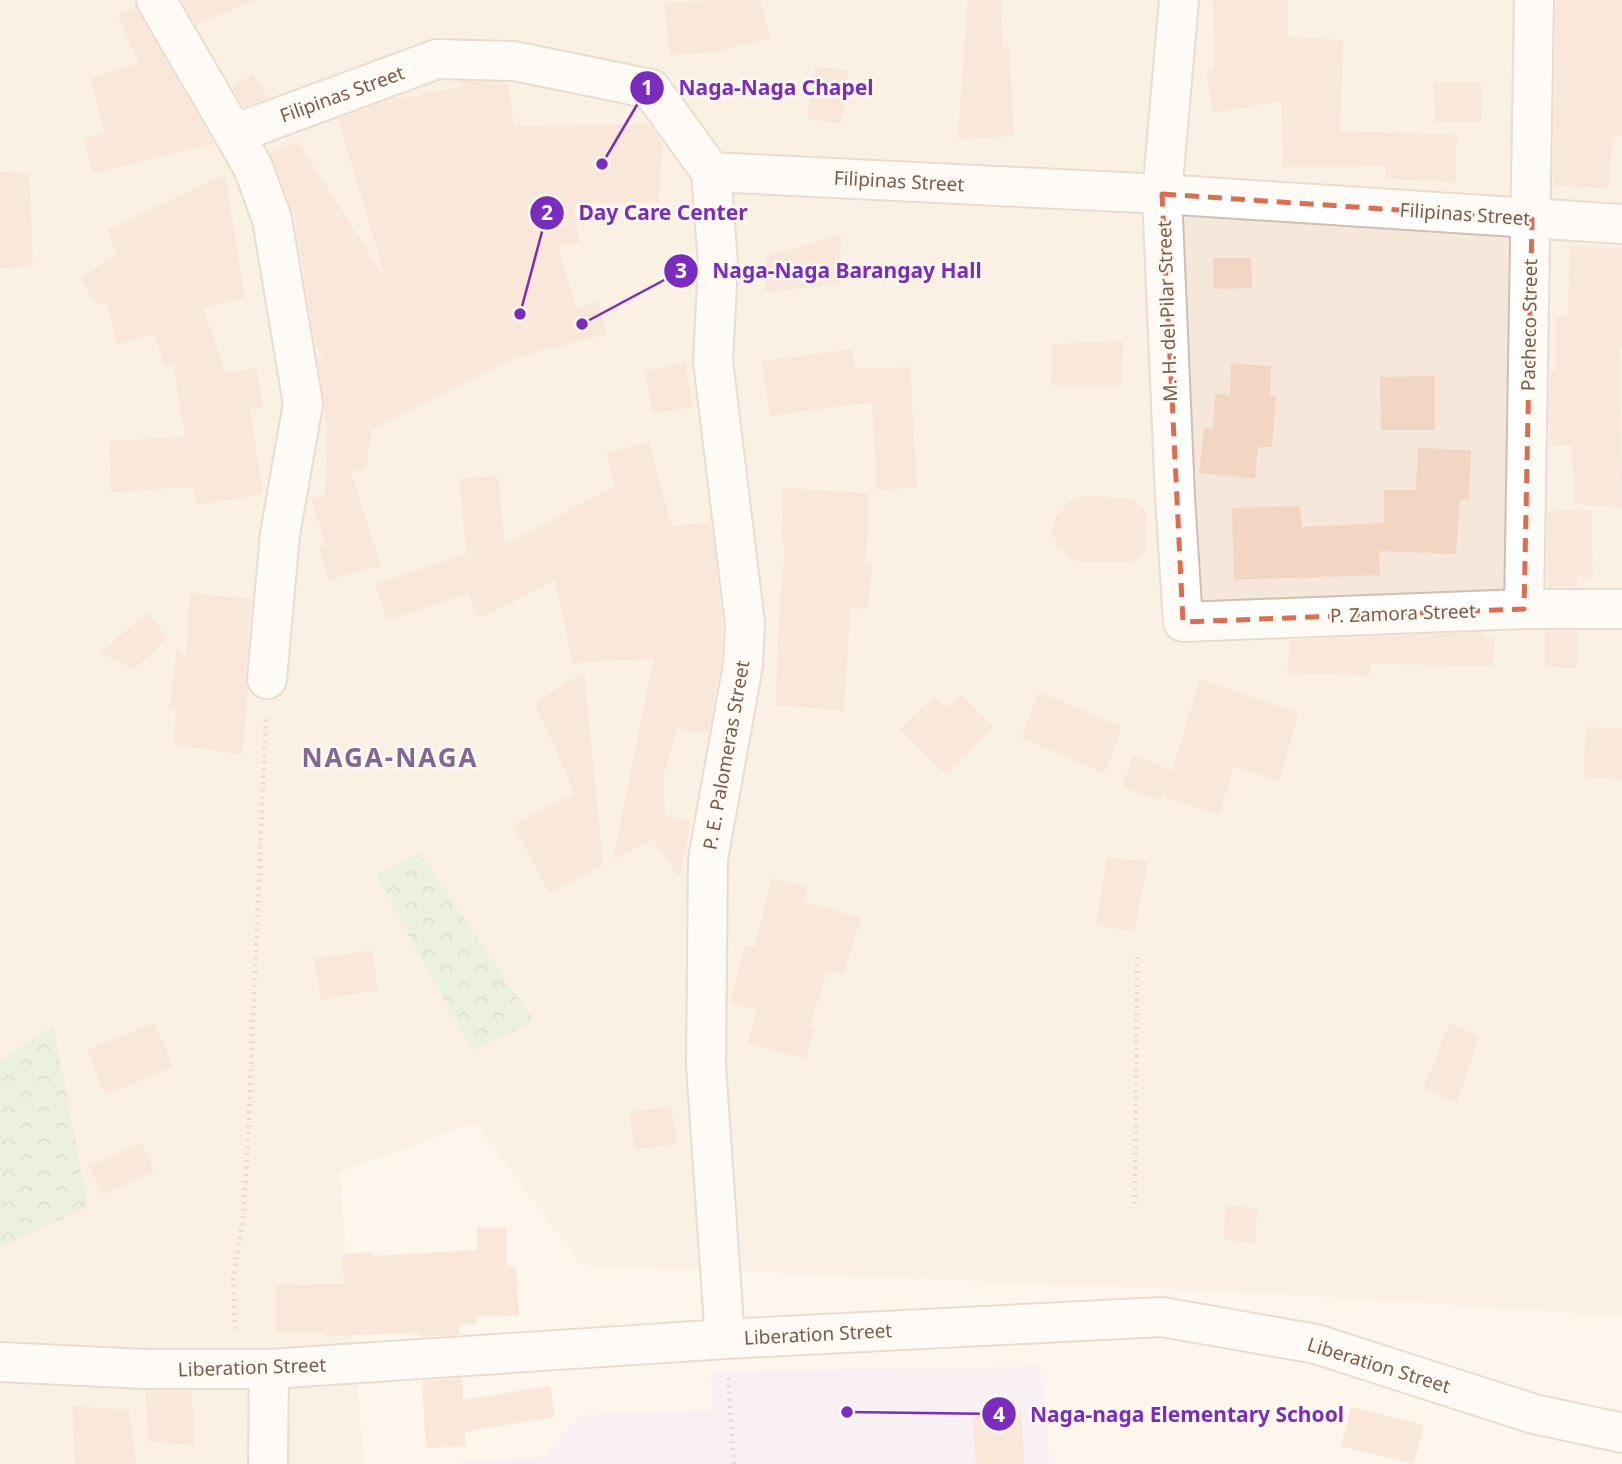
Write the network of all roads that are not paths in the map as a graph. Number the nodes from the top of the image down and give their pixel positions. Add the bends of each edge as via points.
1 (156, 0) edge
2 (1179, 0) edge
3 (1534, 0) edge
4 (234, 134) junction
5 (711, 172) junction
6 (1163, 194) junction
7 (1532, 219) junction
8 (1622, 224) edge
9 (1524, 609) junction
10 (1622, 609) edge
11 (1183, 622) joint
12 (267, 679) road end
13 (725, 1339) junction
14 (0, 1362) edge
15 (269, 1369) junction
16 (1622, 1433) edge
17 (268, 1464) edge

1 - 4 street
2 - 6 street, M. H. del Pilar Street
3 - 7 street, Pacheco Street
4 - 5 street, Filipinas Street via 437,59 514,61 650,89
4 - 12 street via 253,167 272,219 303,404 280,534
5 - 6 street, Filipinas Street
5 - 13 street, P. E. Palomeras Street via 718,264 713,360 745,624 743,665 708,859 706,1066
6 - 7 street, Filipinas Street
6 - 11 street, M. H. del Pilar Street
7 - 8 street, Filipinas Street
7 - 9 street, Pacheco Street
9 - 10 street, P. Zamora Street
9 - 11 street, P. Zamora Street
13 - 15 street, Liberation Street
13 - 16 street, Liberation Street via 1162,1317 1316,1344 1534,1414
14 - 15 street, Liberation Street
15 - 17 street

